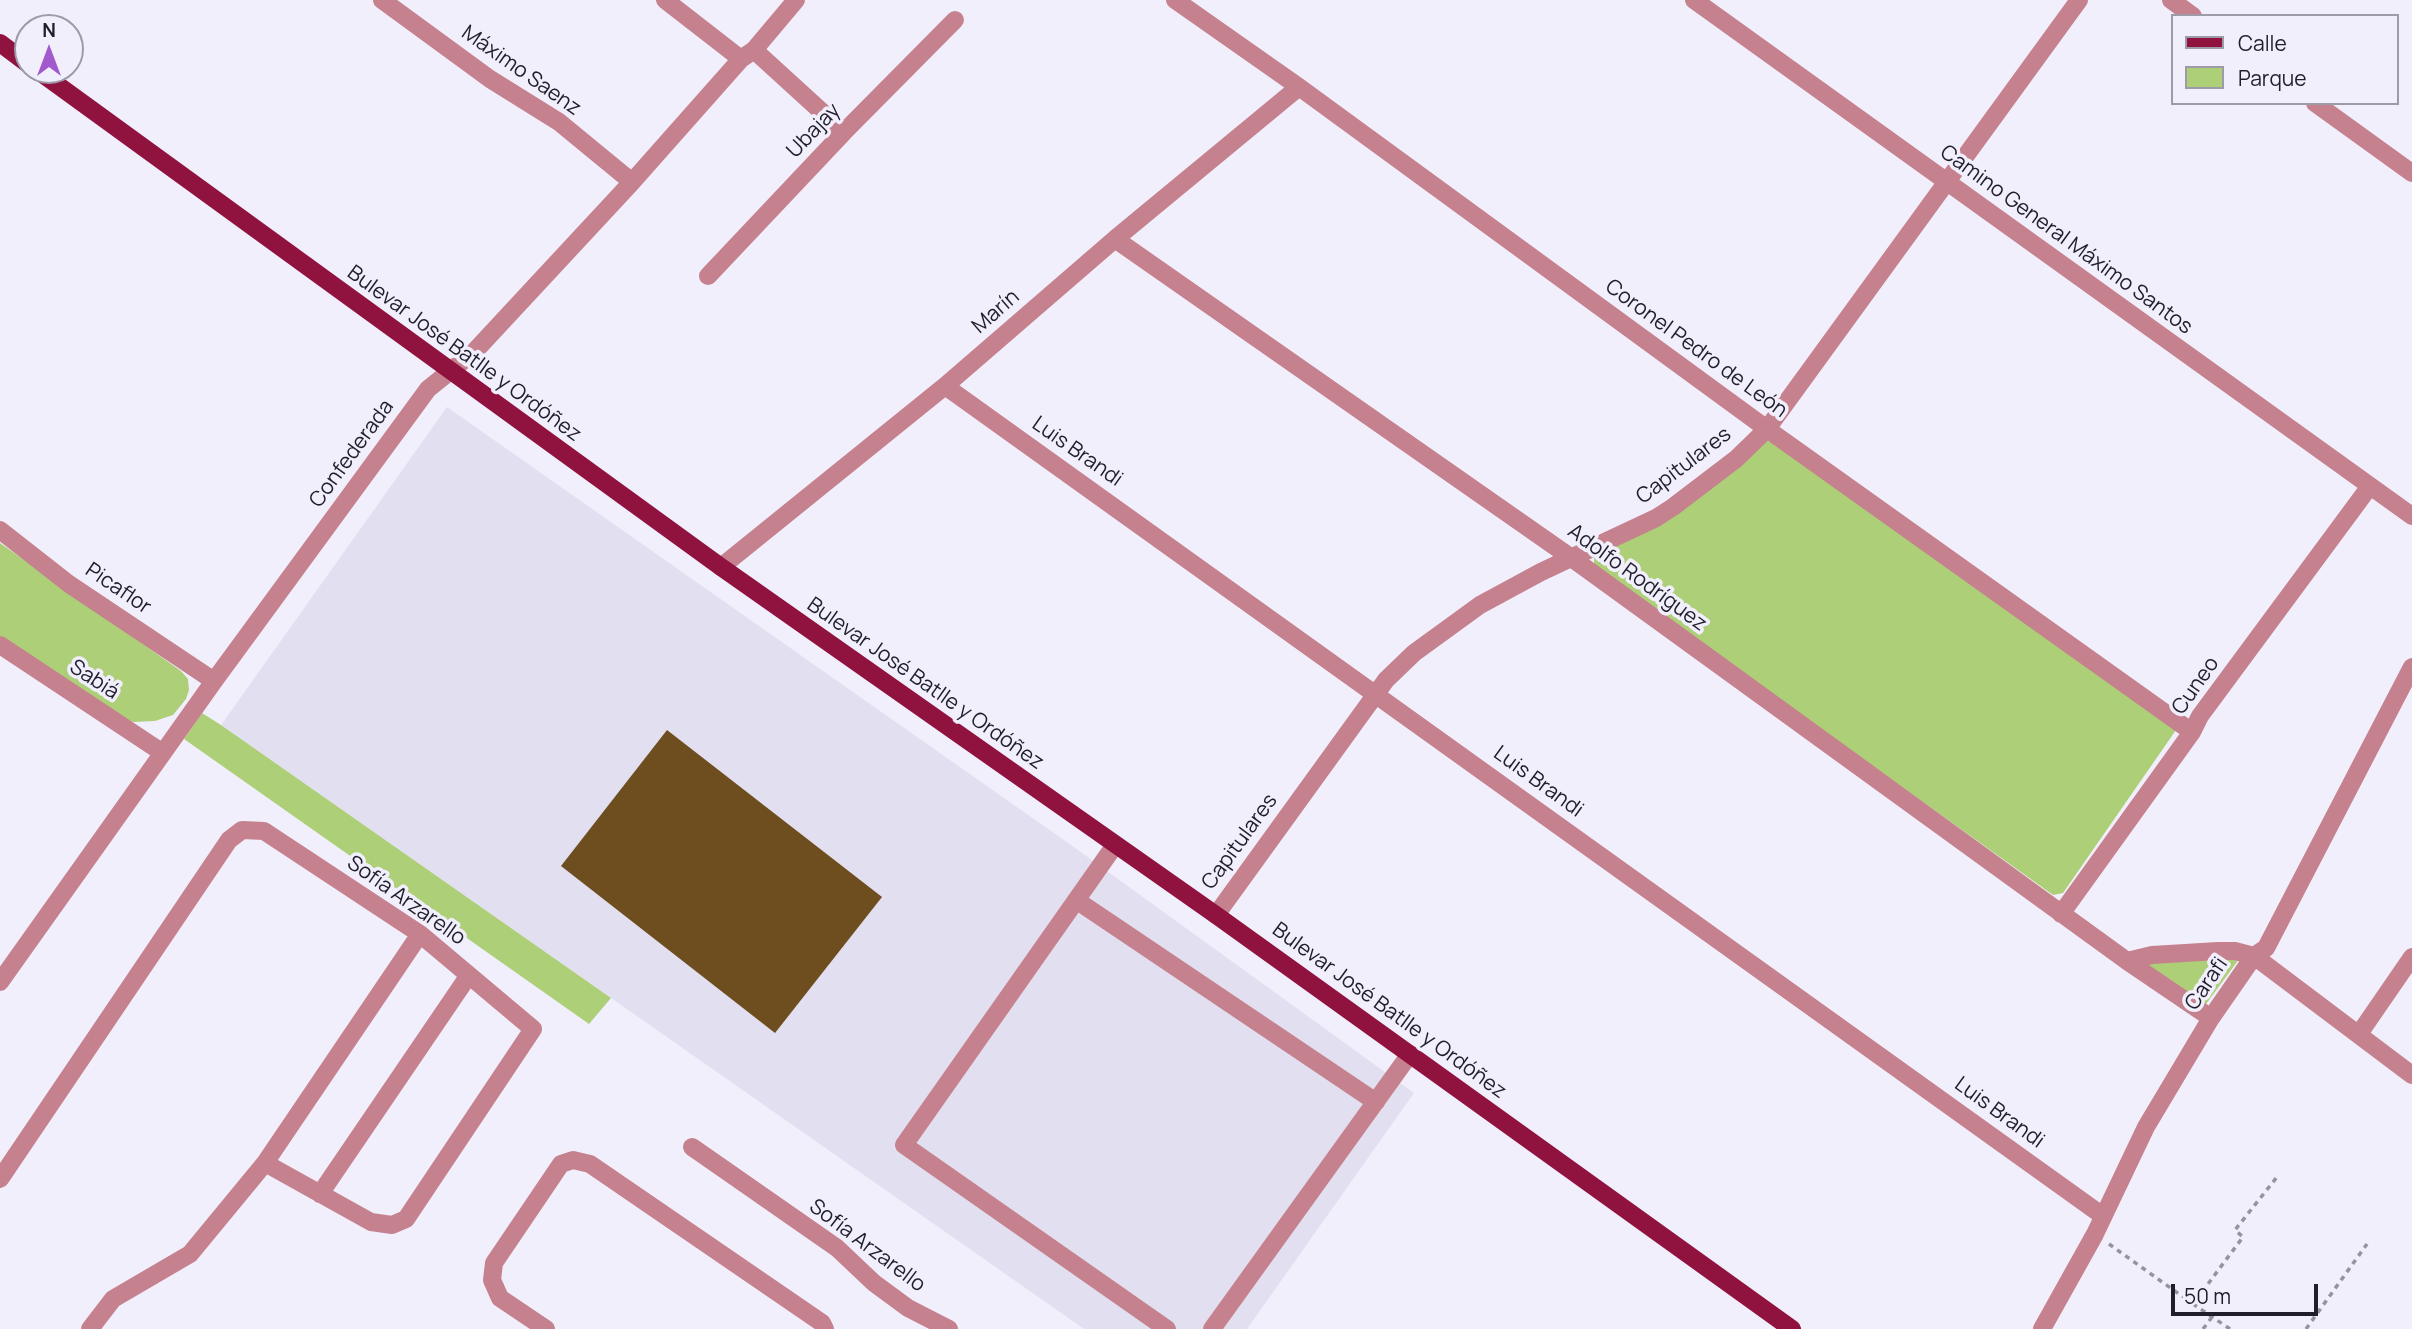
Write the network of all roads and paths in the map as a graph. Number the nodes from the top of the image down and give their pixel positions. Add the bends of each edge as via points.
1 (382, 0) edge
2 (665, 0) edge
3 (796, 0) edge
4 (1175, 0) edge
5 (1694, 0) edge
6 (2079, 0) edge
7 (2171, 0) edge
8 (2190, 14) edge
9 (955, 20) dead end
10 (747, 54) junction
11 (56, 84) edge
12 (1298, 87) junction
13 (2318, 105) edge
14 (844, 132) junction
15 (2412, 173) edge
16 (632, 182) junction
17 (1945, 182) junction
18 (1115, 239) junction
19 (708, 276) dead end
20 (450, 372) junction
21 (945, 386) junction
22 (1767, 429) junction
23 (2370, 486) junction
24 (2412, 516) edge
25 (0, 530) edge
26 (1573, 559) junction
27 (721, 567) junction
28 (0, 645) edge
29 (2412, 667) edge
30 (214, 681) junction
31 (1376, 693) junction
32 (2192, 732) junction
33 (163, 753) junction
34 (1115, 845) junction
35 (1076, 900) junction
36 (2061, 914) junction
37 (1216, 915) junction
38 (420, 934) junction
39 (2254, 956) junction
40 (2412, 957) edge
41 (2127, 961) junction
42 (469, 975) junction
43 (0, 982) edge
44 (2211, 1018) junction
45 (2359, 1034) junction
46 (1410, 1054) junction
47 (2412, 1075) edge
48 (1376, 1101) junction
49 (692, 1147) dead end
50 (265, 1163) junction
51 (2277, 1177) dead end
52 (0, 1179) edge
53 (320, 1194) junction
54 (2103, 1216) junction
55 (2095, 1234) junction
56 (2367, 1244) dead end
57 (2193, 1304) junction
58 (2212, 1317) junction
59 (924, 1324) edge
60 (90, 1329) edge
61 (546, 1329) edge
62 (825, 1329) edge
63 (949, 1329) edge
64 (1167, 1329) edge
65 (1212, 1329) edge
66 (1792, 1329) edge
67 (2042, 1329) edge
68 (2203, 1329) edge
69 (2230, 1329) edge
70 (2306, 1329) edge

1 - 16 street, Máximo Saenz via 490,79 559,122
2 - 10 street
3 - 10 street, Confederada
4 - 12 street, Coronel Pedro de León
5 - 17 street, Camino General Máximo Santos
6 - 17 street, Capitulares
7 - 8 street
9 - 14 street, Ubajay
10 - 14 street
10 - 16 street, Confederada
11 - 20 main road, Bulevar José Batlle y Ordóñez
12 - 18 street, Marín
12 - 22 street, Coronel Pedro de León
13 - 15 street
14 - 19 street, Ubajay
16 - 20 street, Confederada
17 - 22 street, Capitulares
17 - 23 street, Camino General Máximo Santos
18 - 21 street, Marín
18 - 26 street, Adolfo Rodríguez
20 - 27 main road, Bulevar José Batlle y Ordóñez
20 - 30 street, Confederada via 428,389
21 - 27 street, Marín
21 - 31 street, Luis Brandi
22 - 26 street, Capitulares via 1673,508
22 - 32 street, Coronel Pedro de León
23 - 24 street, Camino General Máximo Santos
23 - 32 street, Cuneo
25 - 30 street, Picaflor via 69,584
26 - 31 street, Capitulares via 1480,605 1414,653
26 - 36 street, Adolfo Rodríguez
27 - 34 main road, Bulevar José Batlle y Ordóñez
28 - 33 street, Sabiá
29 - 39 street, Carafi via 2266,948
30 - 33 street, Confederada
31 - 37 street, Capitulares
31 - 54 street, Luis Brandi
32 - 36 street, Cuneo
33 - 43 street, Confederada
34 - 35 street
34 - 37 main road, Bulevar José Batlle y Ordóñez
35 - 48 street
35 - 64 street via 904,1145
36 - 41 street, Adolfo Rodríguez
37 - 46 main road, Bulevar José Batlle y Ordóñez
38 - 42 street, Sofía Arzarello
38 - 50 street
38 - 52 street, Sofía Arzarello via 264,831 242,830 229,839
39 - 41 street via 2218,951
39 - 44 street, Carafi
39 - 45 street
40 - 45 street
41 - 44 street, Adolfo Rodríguez
42 - 53 street
42 - 53 street, Sofía Arzarello via 533,1029 406,1219 392,1225 371,1222
44 - 54 street, Carafi via 2146,1127
45 - 47 street
46 - 48 street
46 - 66 main road, Bulevar José Batlle y Ordóñez
48 - 65 street
49 - 59 street, Sofía Arzarello via 836,1248
50 - 53 street
50 - 60 street via 190,1254 113,1299
51 - 57 path via 2235,1230 2243,1237
54 - 55 street, Carafi
55 - 57 path
55 - 67 street, Carafi
56 - 70 path
57 - 58 path
58 - 68 path
58 - 69 path
59 - 63 street, Sofía Arzarello
61 - 62 street via 500,1298 492,1280 494,1263 561,1164 573,1160 590,1164

